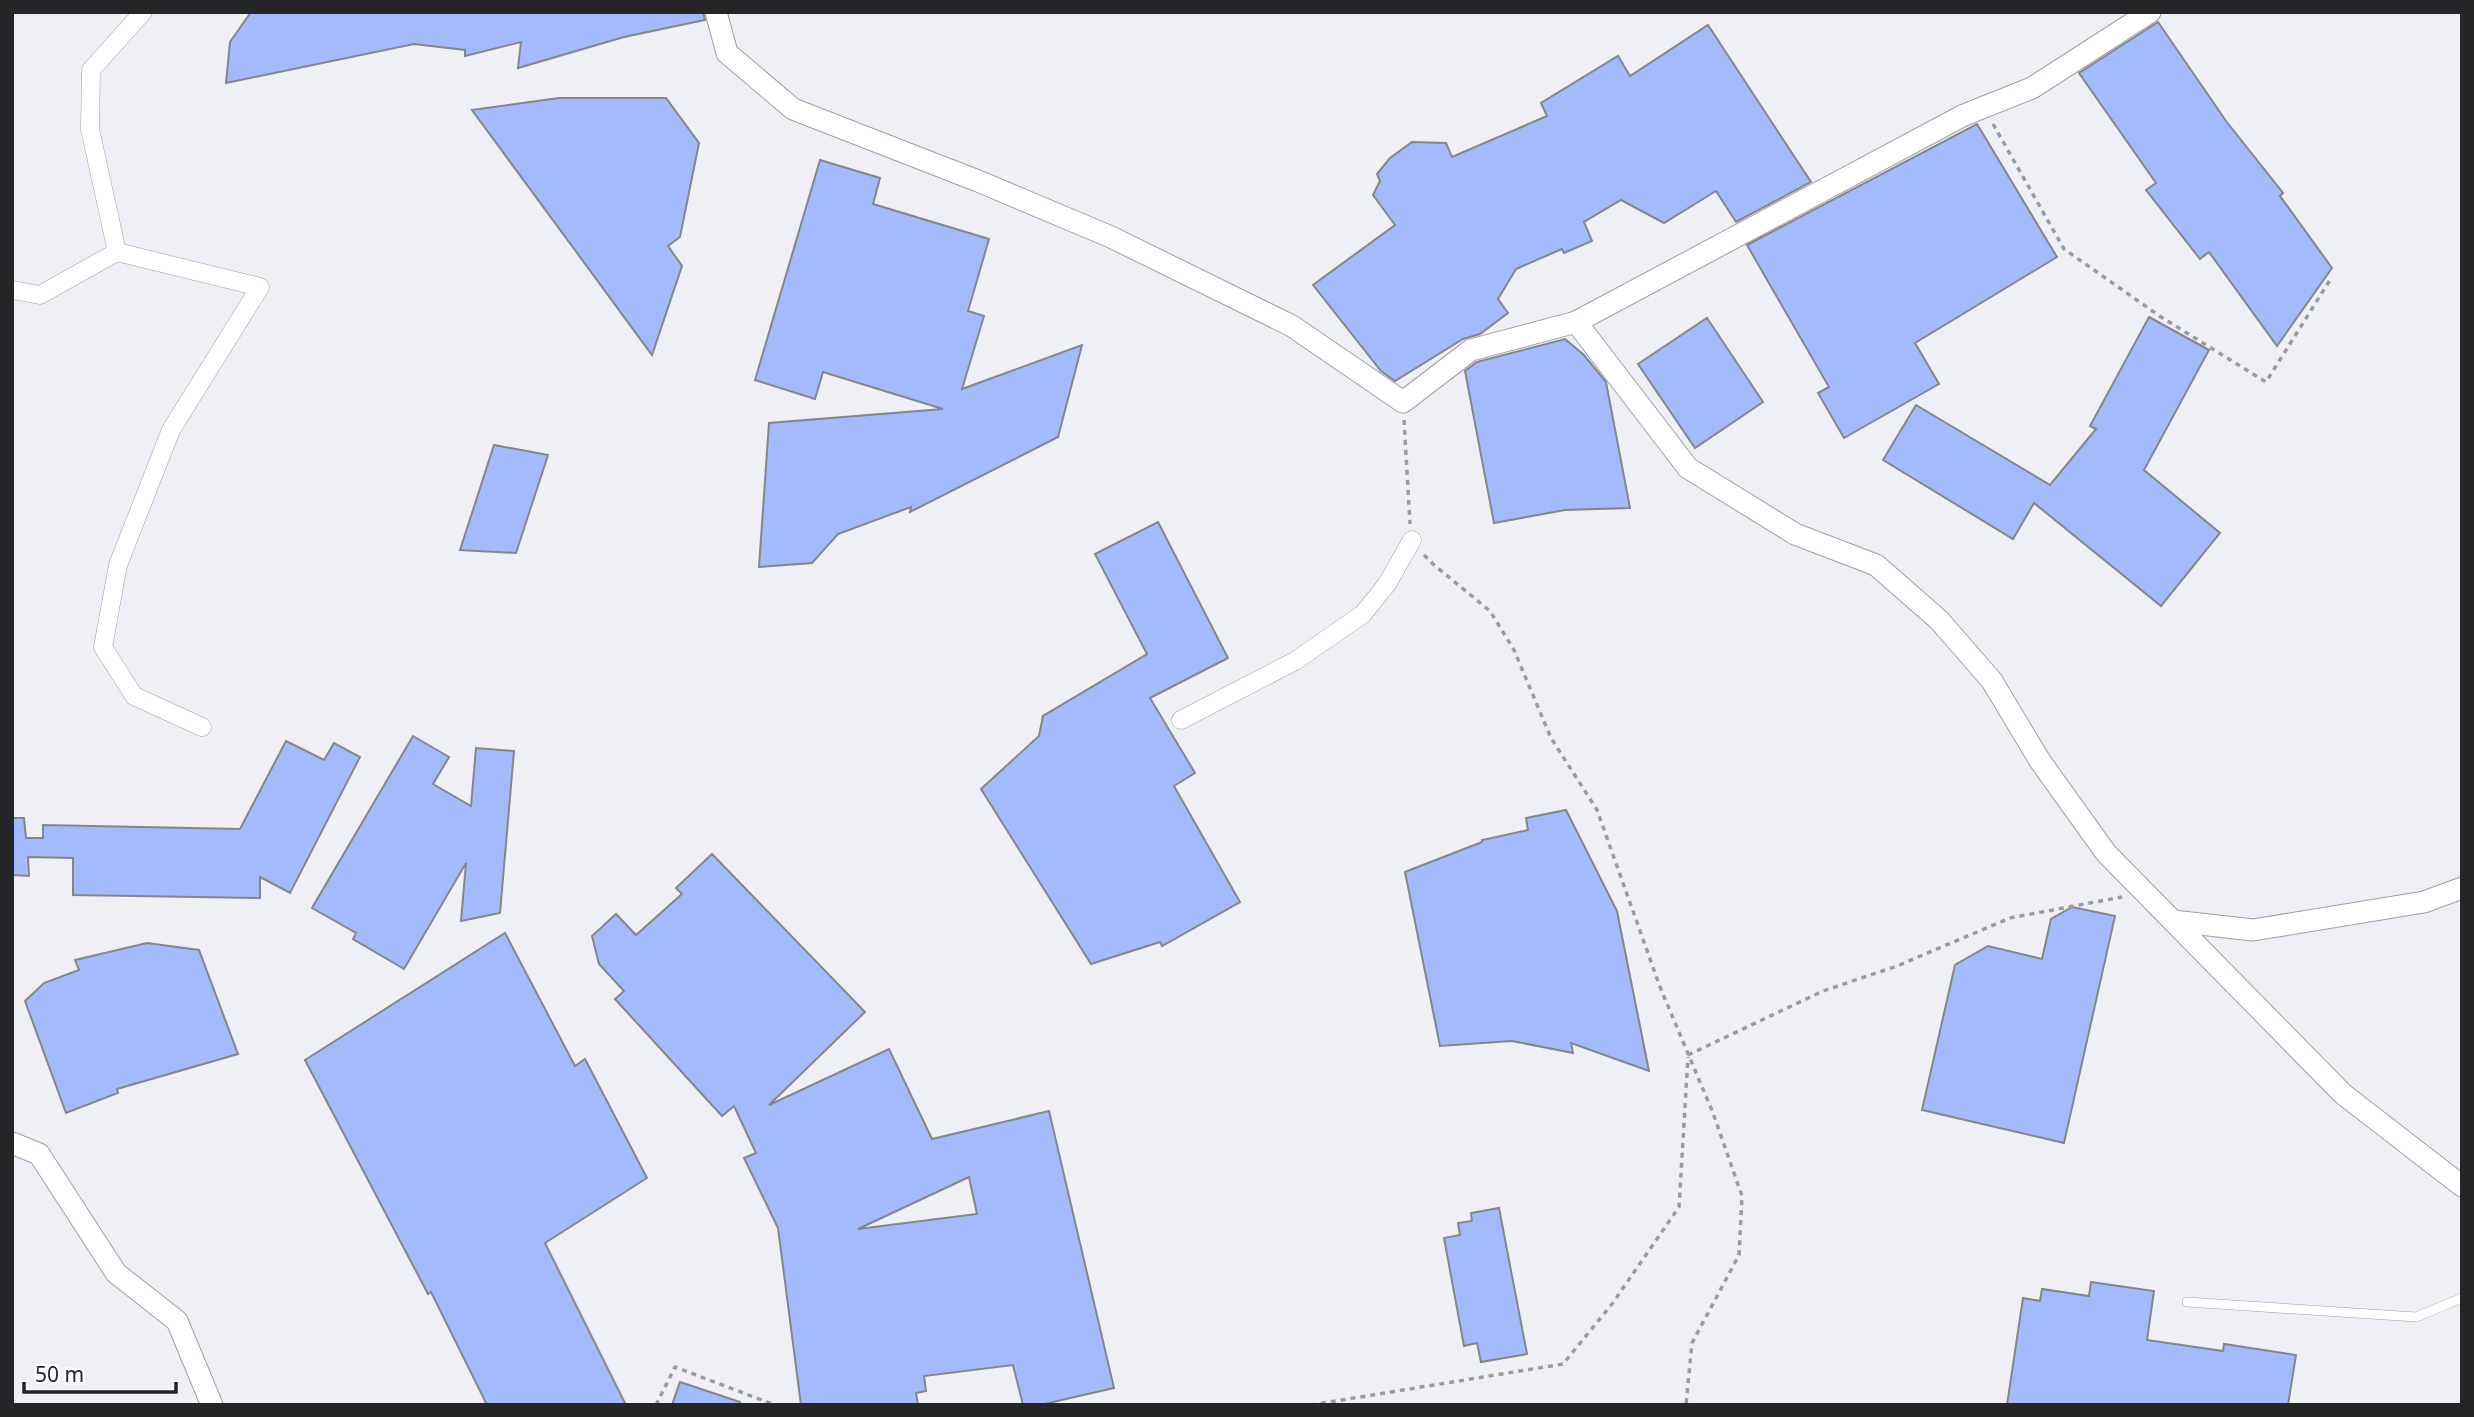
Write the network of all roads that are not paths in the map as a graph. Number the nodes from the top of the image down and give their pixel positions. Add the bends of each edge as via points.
1 (143, 12) edge
2 (716, 12) edge
3 (2150, 12) edge
4 (117, 252) junction
5 (12, 290) edge
6 (1576, 322) junction
7 (1412, 540) road end
8 (1181, 720) dead end
9 (202, 727) dead end
10 (2462, 888) edge
11 (2173, 921) junction
12 (12, 1143) edge
13 (2462, 1186) edge
14 (2462, 1298) edge
15 (2187, 1302) dead end
16 (212, 1405) edge

1 - 4 street via 91,70 90,129
2 - 6 street via 727,52 793,109 1123,243 1292,326 1403,402 1471,349
3 - 6 street via 2032,88 1964,115
4 - 5 street via 40,295
4 - 9 street via 260,287 171,430 118,565 103,647 134,696
6 - 11 street via 1688,468 1795,534 1876,565 1939,620 1992,681 2040,761 2106,853
7 - 8 street via 1363,614 1295,661
10 - 11 street via 2424,902 2253,930
11 - 13 street via 2343,1094
12 - 16 street via 39,1154 116,1273 177,1321
14 - 15 lane via 2416,1317

